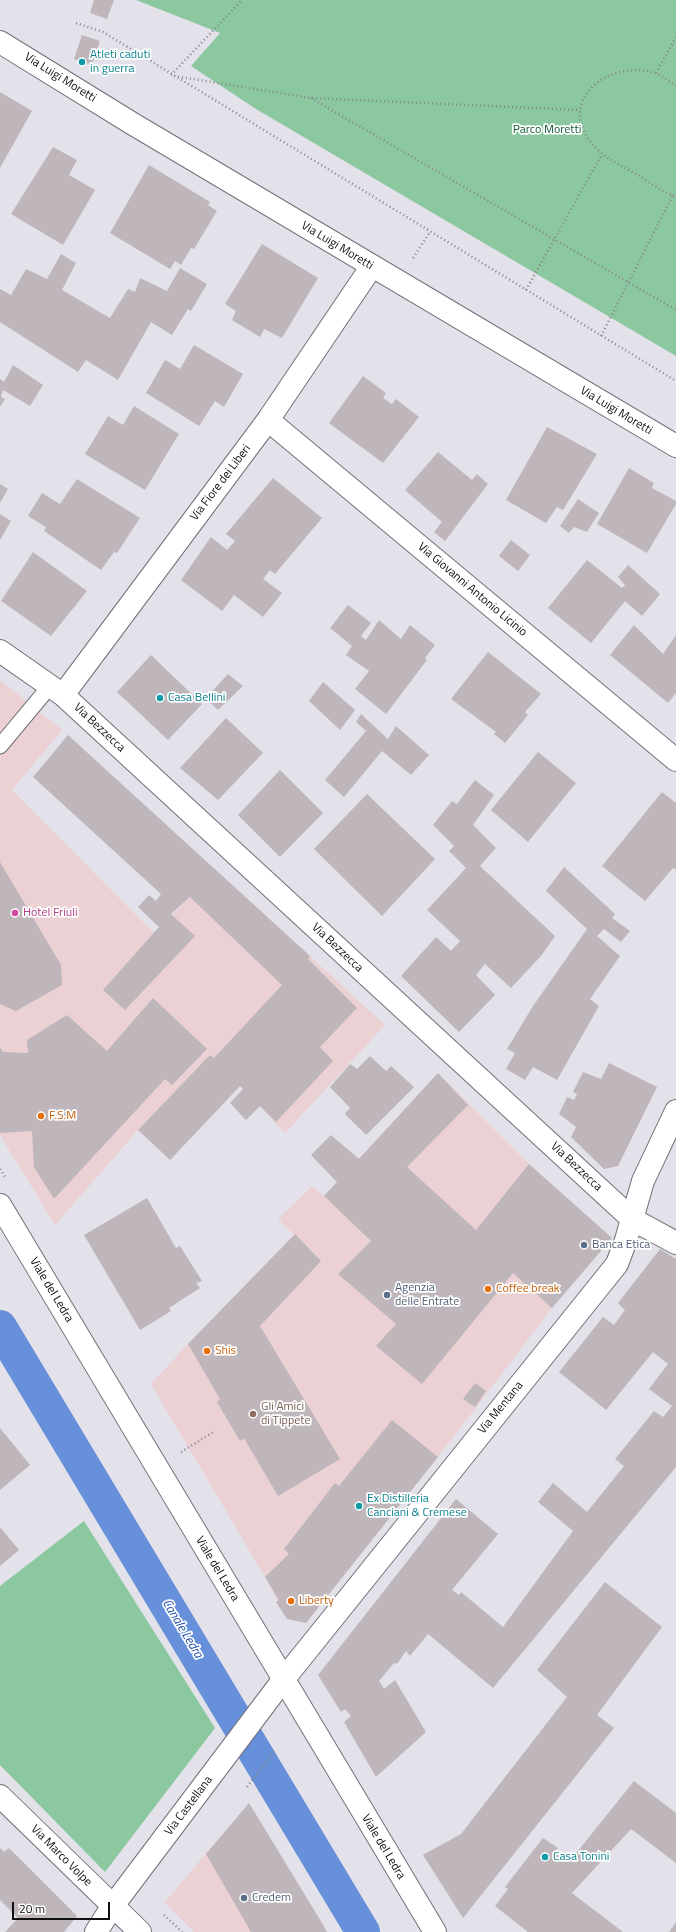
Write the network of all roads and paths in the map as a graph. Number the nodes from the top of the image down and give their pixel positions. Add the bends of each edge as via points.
1 (242, 0) edge
2 (76, 23) dead end
3 (676, 37) edge
4 (0, 42) edge
5 (656, 73) junction
6 (171, 76) junction
7 (676, 86) edge
8 (311, 98) junction
9 (580, 110) junction
10 (602, 154) junction
11 (675, 196) edge
12 (430, 232) junction
13 (553, 239) junction
14 (412, 260) dead end
15 (372, 266) junction
16 (628, 282) junction
17 (526, 290) junction
18 (676, 310) edge
19 (601, 336) junction
20 (676, 381) edge
21 (268, 420) junction
22 (676, 446) edge
23 (0, 651) edge
24 (57, 691) junction
25 (0, 746) edge
26 (676, 760) edge
27 (676, 1111) edge
28 (0, 1205) edge
29 (632, 1219) junction
30 (676, 1243) edge
31 (214, 1431) dead end
32 (178, 1454) dead end
33 (283, 1680) junction
34 (276, 1749) dead end
35 (247, 1787) dead end
36 (0, 1796) edge
37 (112, 1907) junction
38 (161, 1911) dead end
39 (96, 1932) edge
40 (140, 1932) edge
41 (182, 1932) edge
42 (435, 1932) edge

1 - 6 path
2 - 6 path via 103,32
3 - 5 path
4 - 15 street, Via Luigi Moretti
5 - 7 path
5 - 9 path via 619,72 603,78 591,88
6 - 8 path
6 - 12 path
8 - 9 path
8 - 13 path
9 - 10 path via 582,124 589,139
10 - 11 path
10 - 13 path
11 - 16 path
12 - 14 path
12 - 17 path
13 - 16 path
13 - 17 path
15 - 21 street, Via Fiore dei Liberi
15 - 22 street, Via Luigi Moretti
16 - 18 path
16 - 19 path
17 - 19 path
19 - 20 path
21 - 24 street, Via Fiore dei Liberi
21 - 26 street, Via Giovanni Antonio Licinio
23 - 24 street, Via Bezzecca
24 - 25 lane
24 - 29 street, Via Bezzecca
27 - 29 street, Via Mentana via 650,1163
28 - 33 street, Viale del Ledra
29 - 30 street, Via Bezzecca
29 - 33 street, Via Mentana via 617,1264
31 - 32 path
33 - 37 street, Via Castellana
33 - 42 street, Viale del Ledra
34 - 35 path
36 - 37 street, Via Marco Volpe
37 - 39 street, Via Castellana
37 - 40 street, Via Marco Volpe
38 - 41 path

